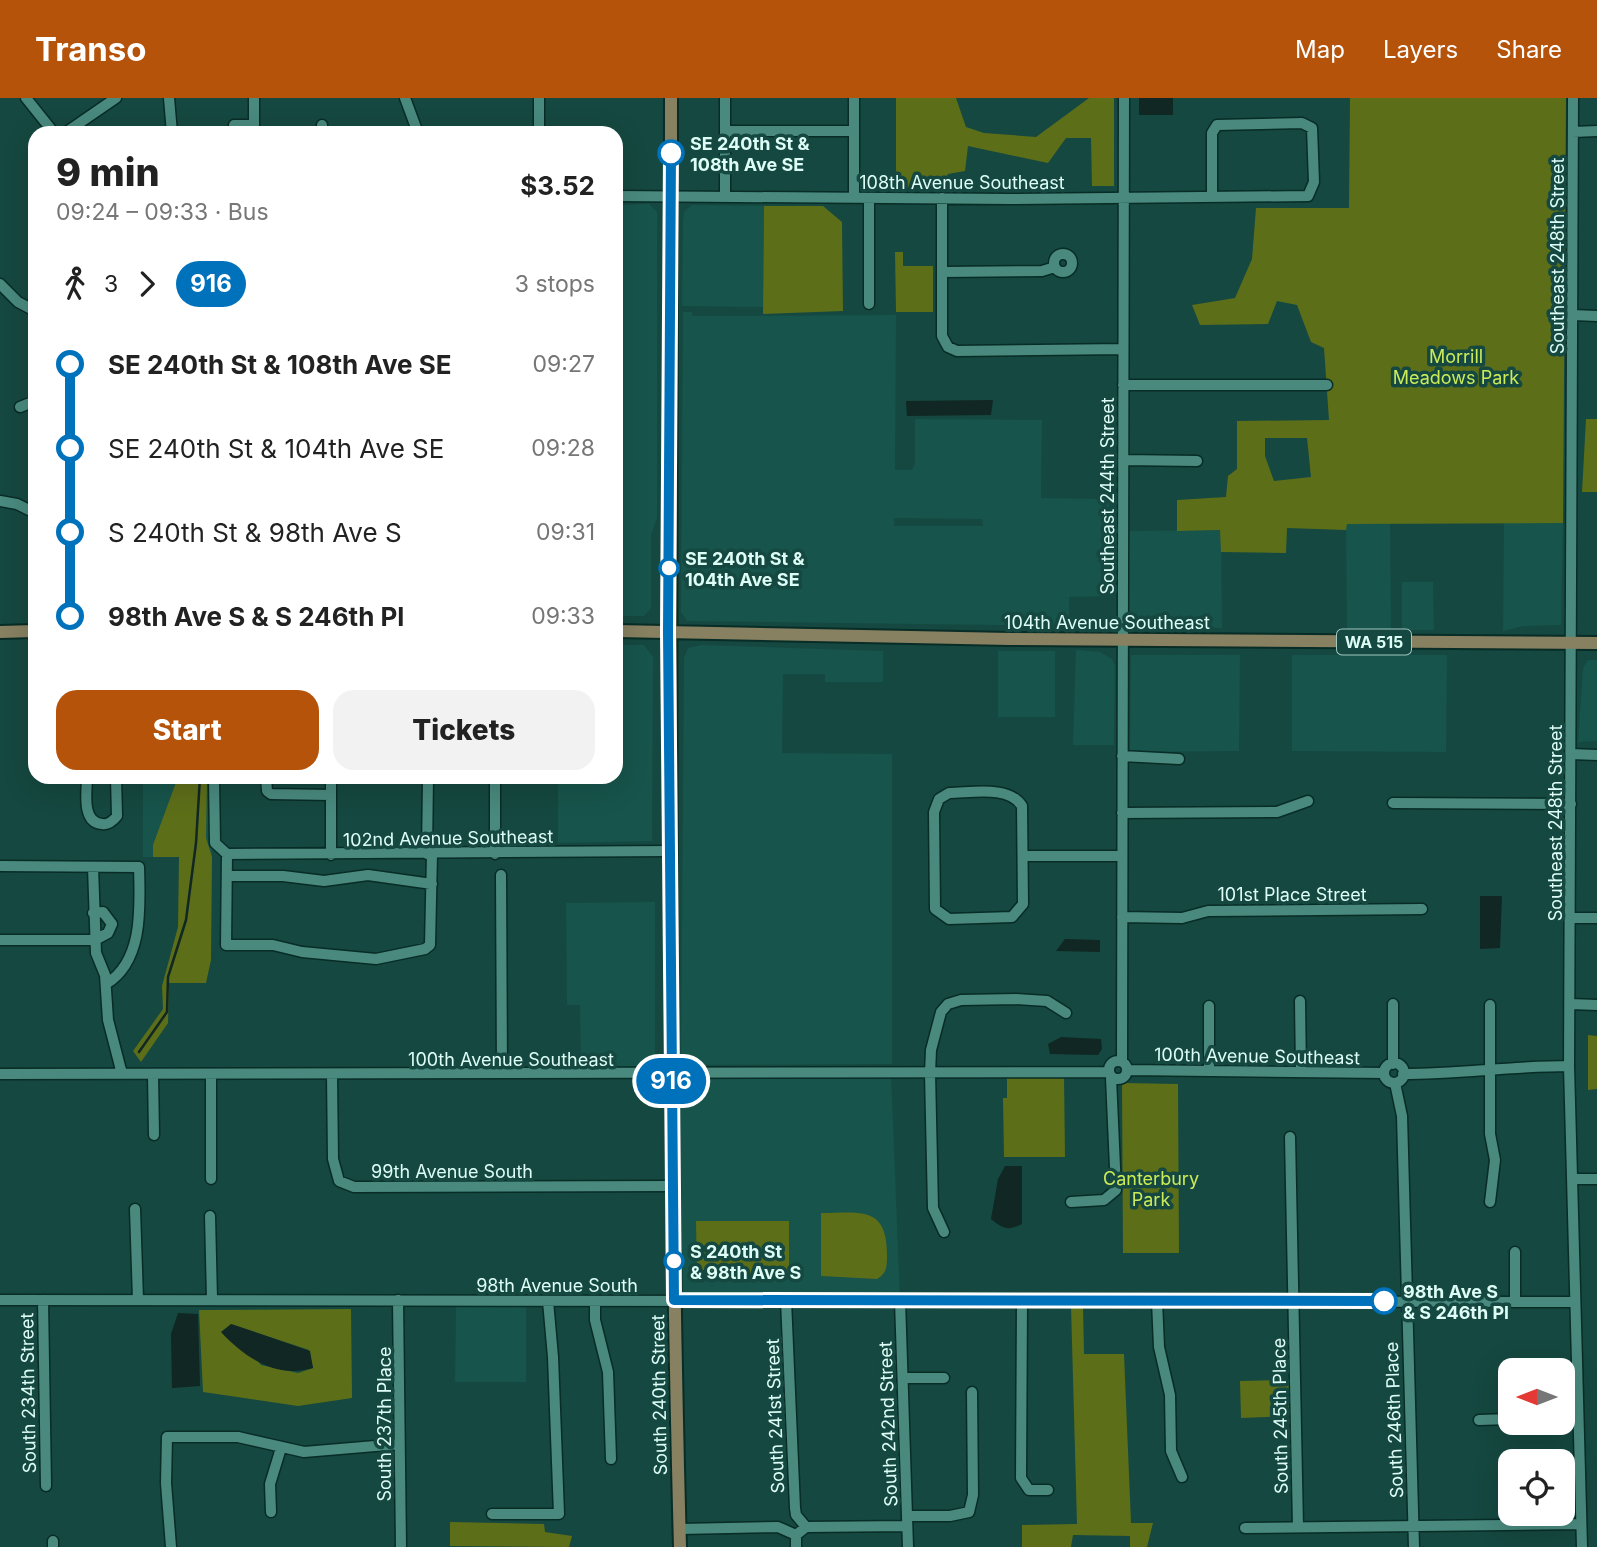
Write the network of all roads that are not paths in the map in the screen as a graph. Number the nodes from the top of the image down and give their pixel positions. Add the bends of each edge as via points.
1 (26, 98) edge
2 (116, 98) edge
3 (169, 98) edge
4 (254, 98) edge
5 (405, 98) edge
6 (539, 98) edge
7 (671, 98) edge
8 (725, 98) edge
9 (854, 98) edge
10 (1124, 98) edge
11 (1573, 98) edge
12 (48, 126) edge
13 (75, 126) edge
14 (171, 126) edge
15 (234, 126) edge
16 (415, 126) edge
17 (539, 126) edge
18 (725, 131) junction
19 (854, 131) junction
20 (1597, 131) edge
21 (1573, 132) junction
22 (623, 196) edge
23 (671, 196) junction
24 (725, 196) junction
25 (1212, 196) junction
26 (1124, 197) junction
27 (854, 198) junction
28 (869, 198) junction
29 (942, 198) junction
30 (1055, 267) dead end
31 (942, 272) junction
32 (0, 284) edge
33 (869, 304) dead end
34 (28, 307) edge
35 (1573, 315) junction
36 (1597, 316) edge
37 (1124, 349) junction
38 (1123, 385) junction
39 (1327, 385) dead end
40 (28, 404) edge
41 (20, 407) dead end
42 (1123, 460) junction
43 (1197, 461) dead end
44 (0, 502) edge
45 (28, 510) edge
46 (28, 631) edge
47 (623, 631) edge
48 (0, 632) edge
49 (668, 632) junction
50 (1123, 639) junction
51 (1571, 643) junction
52 (1597, 643) edge
53 (1571, 754) junction
54 (1597, 755) edge
55 (1122, 756) junction
56 (1179, 759) dead end
57 (87, 784) edge
58 (116, 784) edge
59 (214, 784) edge
60 (267, 784) edge
61 (331, 784) edge
62 (428, 784) edge
63 (495, 784) edge
64 (331, 795) junction
65 (1308, 801) dead end
66 (1393, 803) dead end
67 (1571, 804) junction
68 (1122, 813) junction
69 (670, 851) junction
70 (227, 854) junction
71 (429, 854) junction
72 (331, 855) junction
73 (1023, 856) junction
74 (1122, 856) junction
75 (499, 861) junction
76 (0, 866) edge
77 (93, 867) junction
78 (227, 876) junction
79 (432, 884) junction
80 (1422, 909) dead end
81 (93, 913) junction
82 (1122, 918) junction
83 (1570, 918) junction
84 (1597, 918) edge
85 (94, 928) junction
86 (0, 940) edge
87 (81, 940) junction
88 (95, 940) junction
89 (106, 984) junction
90 (1300, 1001) dead end
91 (1394, 1004) dead end
92 (1570, 1004) junction
93 (1490, 1005) dead end
94 (1597, 1005) edge
95 (1209, 1006) dead end
96 (1066, 1013) dead end
97 (1394, 1064) junction
98 (1125, 1066) junction
99 (1569, 1066) junction
100 (1490, 1068) junction
101 (1209, 1071) junction
102 (1301, 1072) junction
103 (502, 1073) junction
104 (930, 1073) junction
105 (1384, 1073) junction
106 (0, 1074) edge
107 (122, 1074) junction
108 (671, 1074) junction
109 (1404, 1074) junction
110 (153, 1075) junction
111 (211, 1075) junction
112 (332, 1075) junction
113 (1108, 1075) junction
114 (1395, 1083) junction
115 (154, 1135) dead end
116 (1290, 1137) dead end
117 (1573, 1179) junction
118 (1597, 1179) edge
119 (211, 1180) dead end
120 (672, 1186) junction
121 (1071, 1202) dead end
122 (1490, 1202) dead end
123 (135, 1209) dead end
124 (210, 1216) dead end
125 (944, 1232) dead end
126 (1516, 1252) dead end
127 (212, 1299) junction
128 (0, 1300) edge
129 (43, 1300) junction
130 (138, 1300) junction
131 (398, 1300) junction
132 (674, 1300) junction
133 (786, 1300) junction
134 (900, 1300) junction
135 (548, 1301) junction
136 (595, 1301) junction
137 (1021, 1301) junction
138 (1157, 1301) junction
139 (1293, 1301) junction
140 (1406, 1301) junction
141 (1515, 1301) junction
142 (1575, 1302) junction
143 (903, 1378) junction
144 (944, 1378) dead end
145 (972, 1392) dead end
146 (1578, 1417) joint
147 (1498, 1419) edge
148 (1479, 1420) dead end
149 (399, 1444) junction
150 (281, 1448) junction
151 (611, 1459) dead end
152 (1182, 1477) dead end
153 (46, 1486) dead end
154 (1048, 1490) dead end
155 (271, 1511) dead end
156 (492, 1514) dead end
157 (907, 1521) junction
158 (1580, 1524) junction
159 (1412, 1525) junction
160 (1298, 1527) junction
161 (1245, 1528) dead end
162 (680, 1529) junction
163 (800, 1530) junction
164 (171, 1547) edge
165 (401, 1547) edge
166 (680, 1547) edge
167 (796, 1547) edge
168 (908, 1547) edge
169 (1414, 1547) edge
170 (1582, 1547) edge

1 - 12 street
2 - 13 street
3 - 14 street
4 - 15 street via 254,125
5 - 16 street
6 - 17 street
7 - 23 main road, South 240th Street
8 - 18 street
9 - 19 street
10 - 26 street, Southeast 244th Street
11 - 21 street, Southeast 248th Street
18 - 19 street
18 - 24 street
19 - 27 street
20 - 21 street
21 - 35 street, Southeast 248th Street
22 - 23 street, 108th Avenue Southeast
23 - 24 street, 108th Avenue Southeast
23 - 49 main road, South 240th Street
24 - 27 street, 108th Avenue Southeast
25 - 25 street, 108th Avenue Southeast via 1214,128 1221,123 1302,123 1312,128 1314,182 1308,196
25 - 26 street, 108th Avenue Southeast
26 - 29 street, 108th Avenue Southeast
26 - 37 street, Southeast 244th Street
27 - 28 street, 108th Avenue Southeast
28 - 29 street, 108th Avenue Southeast
28 - 33 street
29 - 31 street
30 - 31 street
31 - 37 street via 942,336 947,347 957,351
32 - 34 street
35 - 36 street
35 - 51 street, Southeast 248th Street
37 - 38 street, Southeast 244th Street
38 - 39 street
38 - 42 street, Southeast 244th Street
40 - 41 street
42 - 43 street
42 - 50 street, Southeast 244th Street
44 - 45 street
46 - 48 main road
47 - 49 main road, 104th Avenue Southeast / WA 515
49 - 50 main road, 104th Avenue Southeast / WA 515
49 - 69 main road, South 240th Street
50 - 51 main road, 104th Avenue Southeast / WA 515
50 - 55 street, Southeast 244th Street
51 - 52 main road, 104th Avenue Southeast / WA 515
51 - 53 street, Southeast 248th Street
53 - 54 street
53 - 67 street, Southeast 248th Street
55 - 56 street
55 - 68 street, Southeast 244th Street
57 - 58 street via 88,813 102,824 117,816
59 - 70 street via 215,844
60 - 64 street via 271,794
61 - 64 street
62 - 71 street
63 - 75 street
64 - 72 street
65 - 68 street via 1277,812
66 - 67 street
67 - 83 street, Southeast 248th Street
68 - 74 street, Southeast 244th Street
69 - 75 street, 102nd Avenue Southeast
69 - 108 main road, South 240th Street
70 - 72 street, 102nd Avenue Southeast
70 - 78 street
71 - 72 street, 102nd Avenue Southeast
71 - 75 street, 102nd Avenue Southeast
71 - 79 street
73 - 73 street via 1023,904 1017,915 949,919 940,914 934,902 934,812 939,799 949,793 1014,797 1023,810
73 - 74 street
74 - 82 street, Southeast 244th Street
75 - 103 street
76 - 77 street
77 - 81 street
77 - 89 street via 139,867 141,922 121,975
78 - 79 street via 324,881 369,875
78 - 79 street via 226,945 273,945 376,959 430,945
80 - 82 street, 101st Place Street via 1208,911 1182,918
81 - 85 street
81 - 88 street via 103,912 112,924 108,933
82 - 98 street, Southeast 244th Street
83 - 84 street
83 - 92 street, Southeast 248th Street
85 - 87 street
85 - 88 street
86 - 87 street
87 - 88 street
88 - 89 street
89 - 107 street via 108,1020
90 - 102 street
91 - 97 street
92 - 94 street
92 - 99 street, Southeast 248th Street
93 - 100 street
95 - 101 street
96 - 104 street via 1055,1003 1042,1000 948,1004 937,1023
97 - 105 street
97 - 109 street
98 - 101 street, 100th Avenue Southeast
98 - 113 street via 1127,1074
99 - 100 street
99 - 117 street, Southeast 248th Street
100 - 109 street via 1471,1073
100 - 122 street via 1490,1135 1495,1160
101 - 102 street, 100th Avenue Southeast
102 - 105 street, 100th Avenue Southeast
103 - 108 street, 100th Avenue Southeast
103 - 112 street, 100th Avenue Southeast
104 - 108 street, 100th Avenue Southeast
104 - 113 street, 100th Avenue Southeast
104 - 125 street via 933,1208
105 - 114 street
106 - 107 street, 100th Avenue Southeast
107 - 110 street, 100th Avenue Southeast
108 - 120 main road, South 240th Street
109 - 114 street
110 - 111 street, 100th Avenue Southeast
110 - 115 street
111 - 112 street, 100th Avenue Southeast
111 - 119 street
112 - 120 street, 99th Avenue South via 333,1166 340,1181 354,1187
113 - 121 street via 1116,1191 1104,1200
114 - 140 street, South 246th Place via 1402,1116
116 - 139 street, South 245th Place
117 - 118 street
117 - 142 street, Southeast 248th Street
120 - 132 main road, South 240th Street
123 - 130 street
124 - 127 street
126 - 141 street
127 - 130 street, 98th Avenue South
127 - 131 street, 98th Avenue South
128 - 129 street, 98th Avenue South
129 - 130 street, 98th Avenue South
129 - 153 street, South 234th Street
131 - 135 street, 98th Avenue South
131 - 149 street, South 237th Place
132 - 133 street, 98th Avenue South
132 - 136 street, 98th Avenue South
132 - 162 main road, South 240th Street
133 - 134 street, 98th Avenue South
133 - 163 street, South 241st Street via 795,1508
134 - 137 street, 98th Avenue South
134 - 143 street, South 242nd Street
135 - 136 street, 98th Avenue South
135 - 156 street via 559,1514
136 - 151 street via 608,1373
137 - 138 street, 98th Avenue South
137 - 154 street via 1021,1478 1029,1490
138 - 139 street, 98th Avenue South
138 - 152 street via 1159,1347 1170,1395 1171,1451
139 - 140 street, 98th Avenue South
139 - 160 street, South 245th Place
140 - 141 street, 98th Avenue South
140 - 159 street, South 246th Place
141 - 142 street, 98th Avenue South
142 - 146 street, Southeast 248th Street
143 - 144 street
143 - 157 street, South 242nd Street
145 - 157 street via 973,1495 969,1512
146 - 158 street, Southeast 248th Street
147 - 148 street
149 - 150 street via 304,1452
149 - 165 street, South 237th Place
150 - 155 street via 270,1485
150 - 164 street via 238,1437 167,1437
157 - 163 street
157 - 168 street, South 242nd Street
158 - 159 street
158 - 170 street, Southeast 248th Street
159 - 160 street
159 - 169 street, South 246th Place
160 - 161 street
162 - 163 street
162 - 166 main road, South 240th Street
163 - 167 street, South 241st Street

